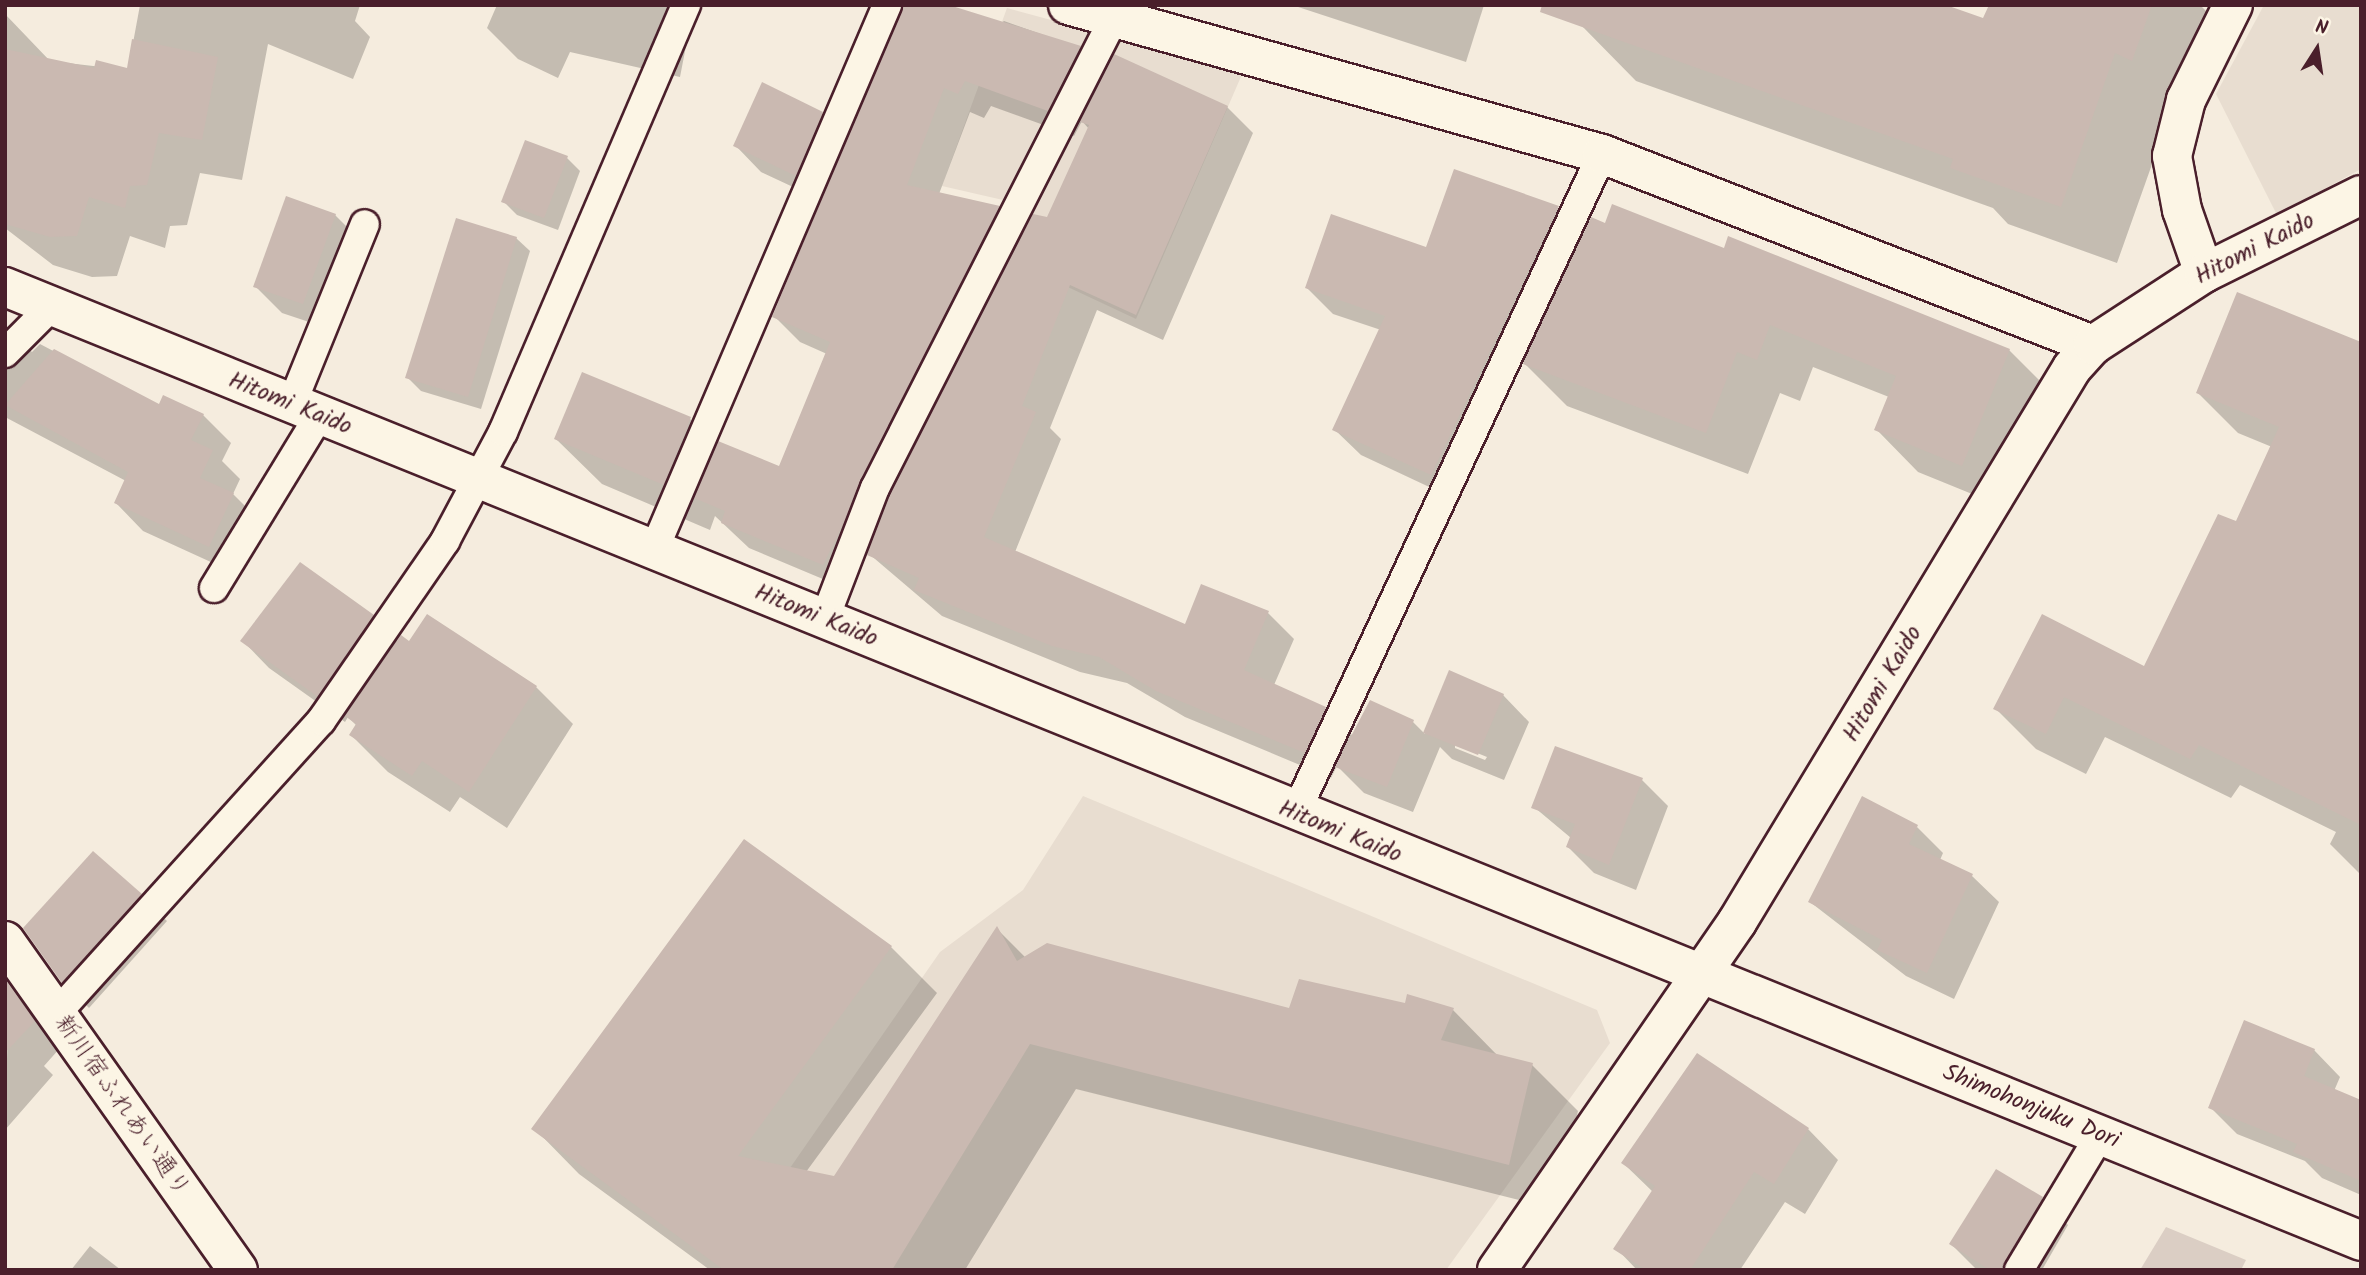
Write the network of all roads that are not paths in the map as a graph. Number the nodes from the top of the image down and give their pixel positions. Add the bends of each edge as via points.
1 (686, 5) edge
2 (887, 5) edge
3 (1068, 5) edge
4 (2232, 5) edge
5 (1114, 18) junction
6 (1602, 154) junction
7 (2361, 195) edge
8 (365, 224) dead end
9 (2204, 273) junction
10 (5, 288) edge
11 (52, 306) junction
12 (2093, 345) junction
13 (5, 353) edge
14 (305, 411) junction
15 (480, 478) junction
16 (654, 550) junction
17 (214, 588) dead end
18 (825, 618) junction
19 (1295, 814) junction
20 (9, 957) edge
21 (1700, 978) junction
22 (56, 1014) junction
23 (2100, 1135) junction
24 (2361, 1241) edge
25 (238, 1270) edge
26 (1497, 1270) edge
27 (2019, 1270) edge

1 - 15 lane
2 - 16 lane
3 - 5 main road
4 - 9 main road via 2186,100 2172,156 2182,210
5 - 6 main road
5 - 18 lane via 875,488
6 - 12 main road
6 - 19 lane
7 - 9 main road, Hitomi Kaido
8 - 14 lane
9 - 12 main road, Hitomi Kaido
10 - 11 main road, Hitomi Kaido
11 - 13 lane
11 - 14 main road, Hitomi Kaido
12 - 21 main road, Hitomi Kaido via 2054,395
14 - 15 main road, Hitomi Kaido
14 - 17 lane
15 - 16 main road, Hitomi Kaido
15 - 22 lane via 445,541 321,722
16 - 18 main road, Hitomi Kaido
18 - 19 main road, Hitomi Kaido
19 - 21 main road, Hitomi Kaido
20 - 22 main road, 新川宿ふれあい通り
21 - 23 main road, Shimohonjuku Dori
21 - 26 main road
22 - 25 main road, 新川宿ふれあい通り
23 - 24 main road, Shimohonjuku Dori
23 - 27 lane

